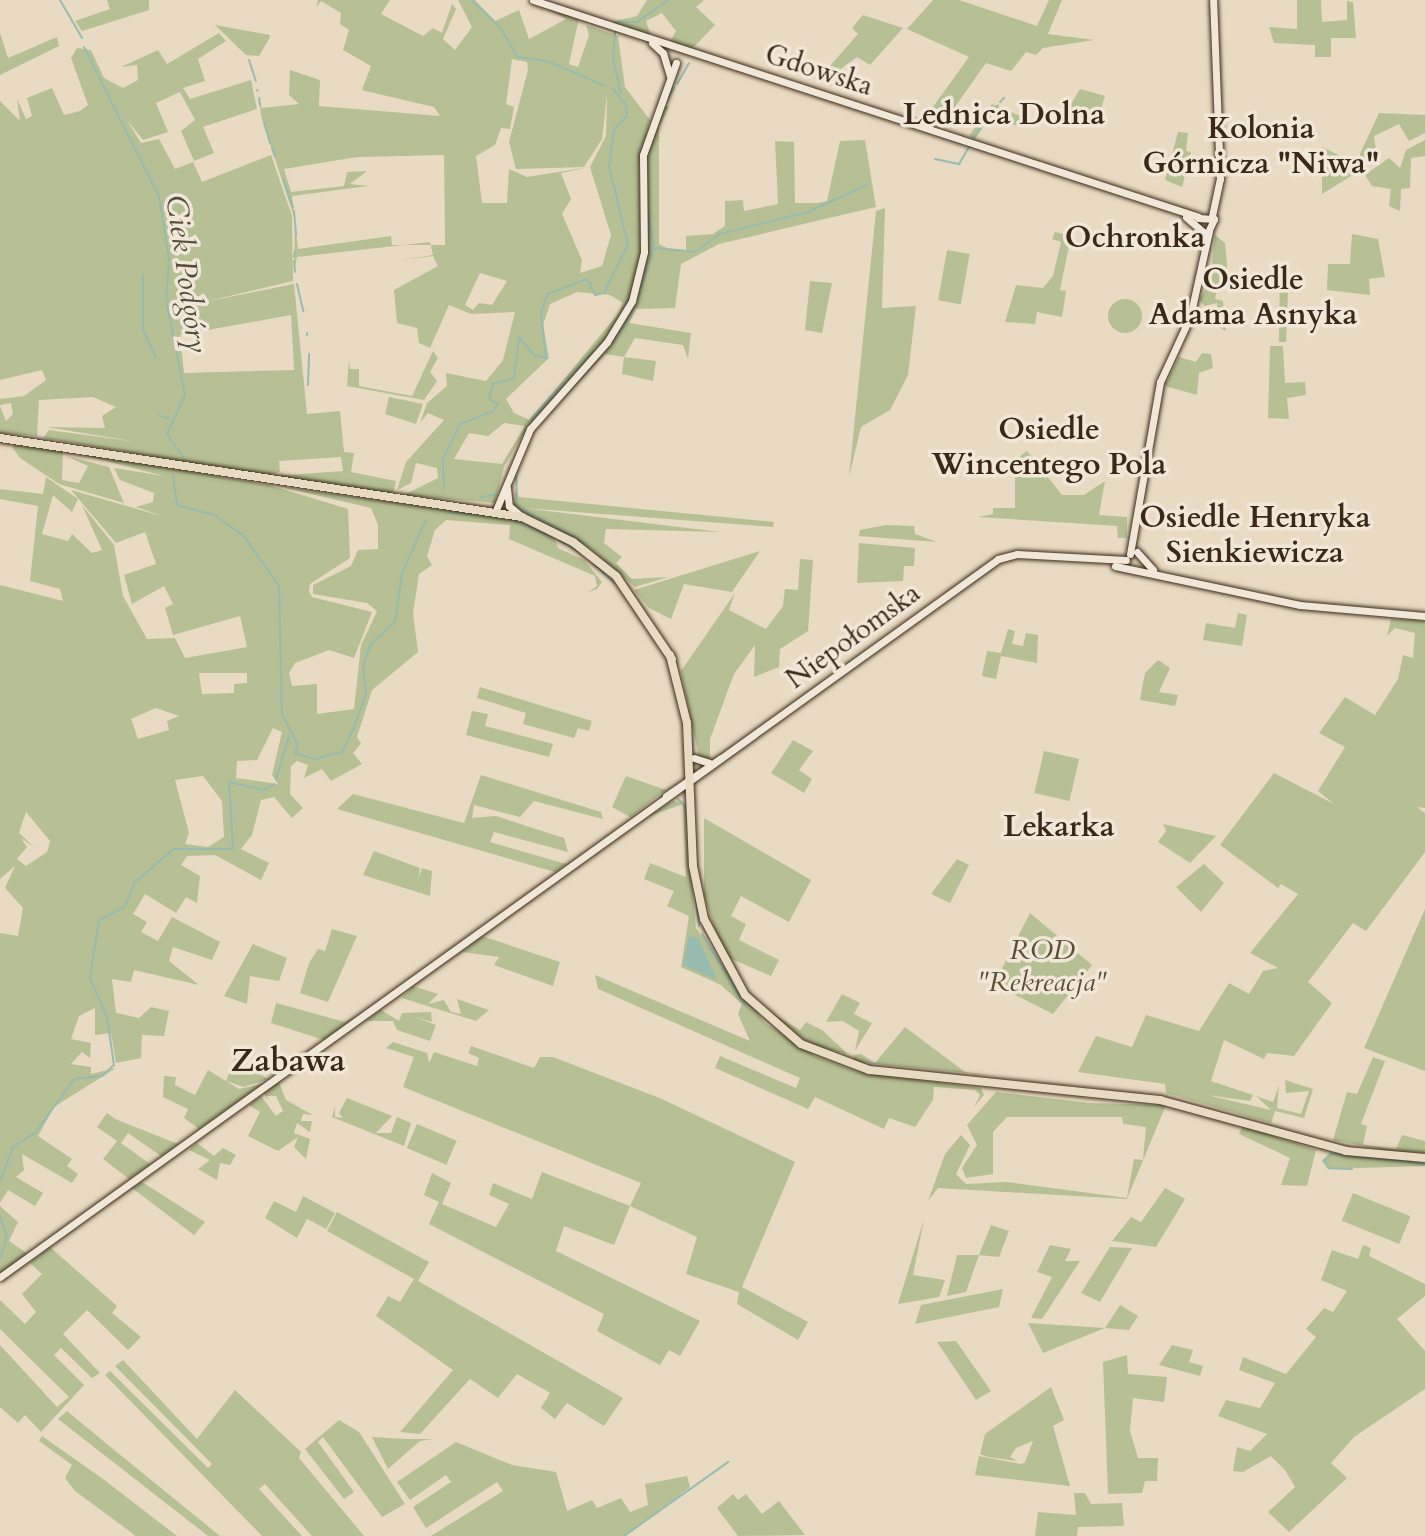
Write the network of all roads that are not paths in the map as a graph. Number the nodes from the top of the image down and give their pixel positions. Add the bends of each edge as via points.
1 (533, 0) edge
2 (1213, 0) edge
3 (665, 50) junction
4 (676, 59) junction
5 (1203, 217) junction
6 (1206, 231) junction
7 (0, 438) edge
8 (510, 474) junction
9 (496, 510) junction
10 (522, 517) junction
11 (1130, 558) junction
12 (1142, 566) junction
13 (1425, 616) edge
14 (726, 755) junction
15 (692, 761) junction
16 (711, 763) junction
17 (692, 779) junction
18 (679, 785) junction
19 (672, 797) junction
20 (690, 805) junction
21 (652, 808) junction
22 (698, 892) junction
23 (1425, 1158) edge
24 (0, 1277) edge

1 - 3 main road, Gdowska via 642,37
2 - 5 main road via 1216,195
3 - 4 main road
3 - 4 main road, Gdowska
4 - 5 main road, Gdowska via 715,59
4 - 8 main road via 643,155 644,252 632,301 607,342 534,422
5 - 6 main road
5 - 6 main road
6 - 11 main road via 1206,254 1188,322 1163,371
7 - 9 main road via 341,492
8 - 9 main road
8 - 10 main road via 507,502
9 - 10 main road
10 - 15 main road via 573,542 608,569 653,622 670,655
11 - 12 main road
11 - 12 main road
11 - 14 main road, Niepołomska via 1007,555
12 - 13 main road via 1170,577 1308,606
14 - 16 main road, Niepołomska
14 - 17 main road, Niepołomska
15 - 16 main road
15 - 17 main road
15 - 18 main road
16 - 17 main road, Niepołomska
17 - 18 main road, Niepołomska
17 - 19 main road, Niepołomska
17 - 20 main road
17 - 22 main road
18 - 21 main road, Niepołomska
19 - 20 main road via 684,797
19 - 21 main road, Niepołomska
20 - 22 main road
21 - 24 main road, Niepołomska
22 - 23 main road via 717,951 745,995 784,1033 828,1057 893,1074 1171,1102 1346,1151

